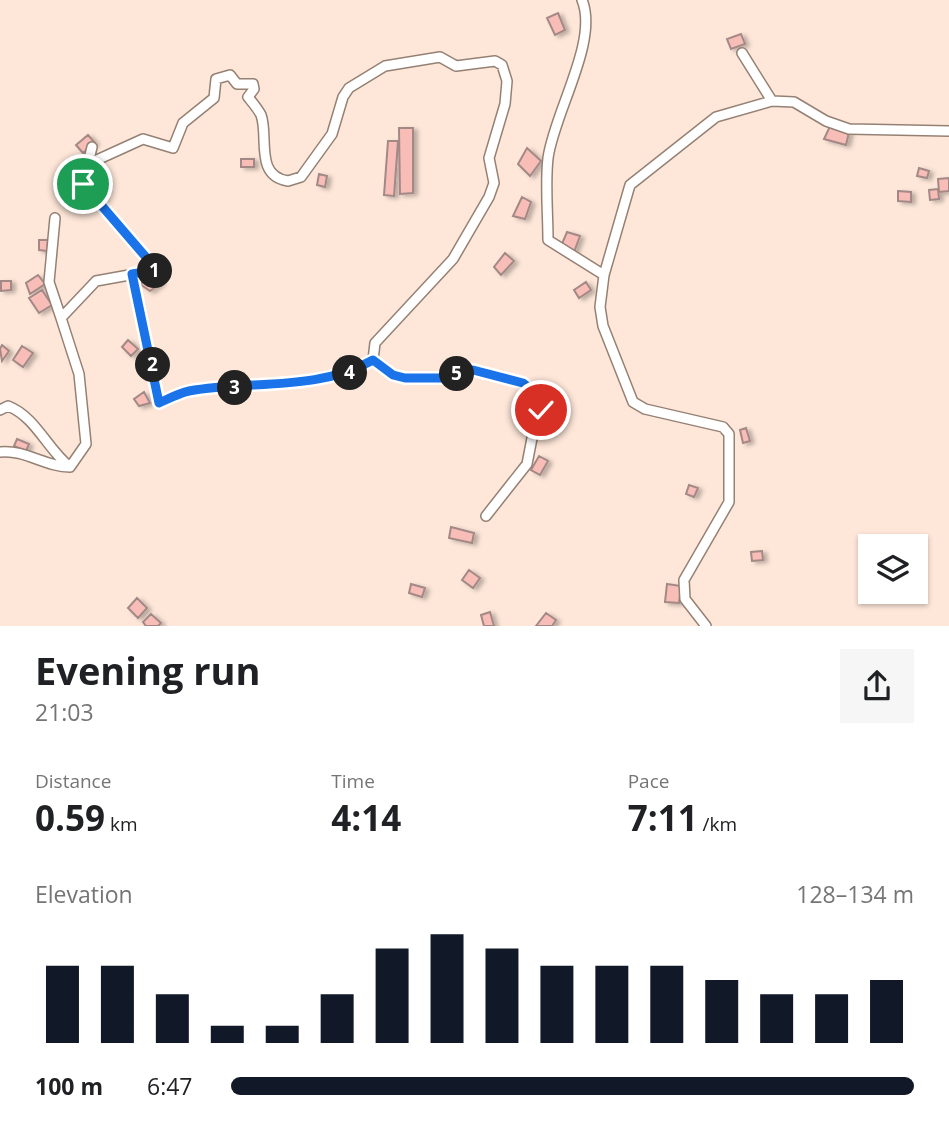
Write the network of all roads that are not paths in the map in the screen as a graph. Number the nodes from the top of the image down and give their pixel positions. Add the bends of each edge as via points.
1 (582, 0) edge
2 (742, 53) dead end
3 (772, 101) junction
4 (949, 131) edge
5 (92, 147) dead end
6 (88, 164) junction
7 (55, 218) dead end
8 (132, 274) junction
9 (604, 275) junction
10 (61, 318) junction
11 (373, 360) junction
12 (0, 410) edge
13 (0, 452) edge
14 (69, 467) junction
15 (486, 516) dead end
16 (705, 625) edge

1 - 9 street via 588,14 583,41 548,157 548,240
2 - 3 street
3 - 4 street via 794,102 849,129
3 - 9 street via 716,117 631,185
5 - 6 street
6 - 8 street via 83,184 157,270
6 - 11 street via 143,139 173,148 183,123 217,94 215,79 230,75 237,84 253,84 248,97 261,116 263,159 288,181 304,174 332,134 349,88 385,66 439,57 456,66 495,61 502,65 507,81 505,104 489,158 494,183 489,197 453,259 375,343
7 - 10 street via 49,282
8 - 10 street via 96,281
8 - 11 street via 159,403 188,391 321,380 351,373
9 - 16 street via 603,326 633,402 645,409 723,427 729,433 729,502 684,580 685,599
10 - 14 street via 79,374 86,444
11 - 15 street via 405,378 445,378 473,370 523,383 533,391 541,410 527,464
12 - 14 street via 16,409
13 - 14 street

